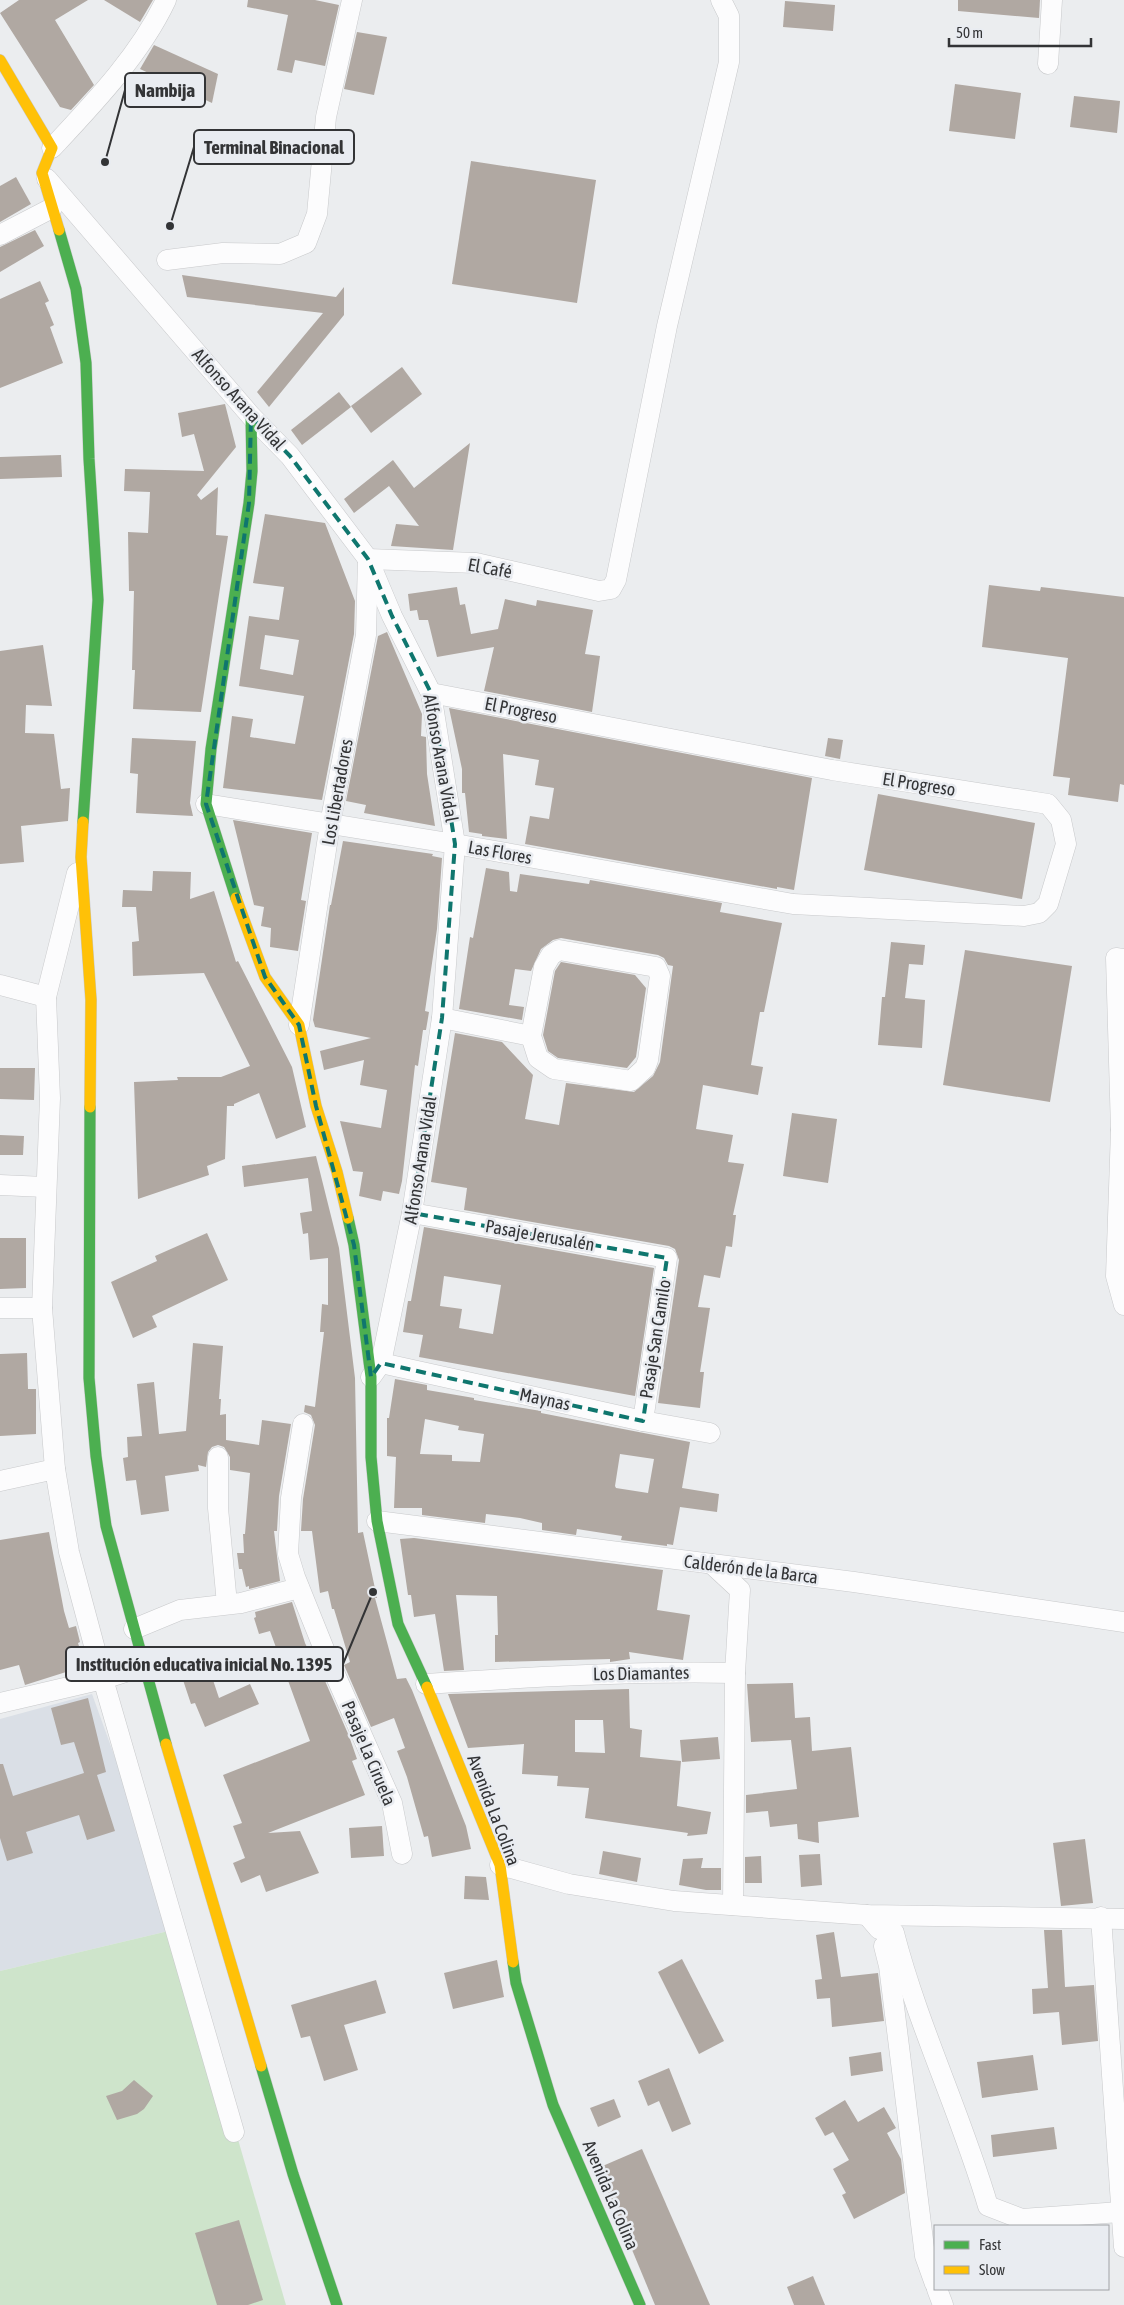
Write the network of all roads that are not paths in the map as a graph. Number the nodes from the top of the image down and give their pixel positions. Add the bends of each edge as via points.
1 (166, 0) edge
2 (352, 0) edge
3 (721, 0) edge
4 (1052, 0) edge
5 (0, 60) edge
6 (1048, 64) dead end
7 (52, 148) junction
8 (42, 173) junction
9 (52, 208) junction
10 (0, 235) edge
11 (167, 260) dead end
12 (251, 416) junction
13 (368, 559) junction
14 (431, 693) junction
15 (206, 804) junction
16 (330, 824) junction
17 (455, 844) junction
18 (81, 857) junction
19 (793, 904) joint
20 (1124, 959) edge
21 (0, 985) edge
22 (46, 997) junction
23 (442, 1018) junction
24 (299, 1025) junction
25 (531, 1036) junction
26 (1123, 1130) edge
27 (0, 1185) edge
28 (45, 1187) junction
29 (412, 1213) junction
30 (667, 1258) joint
31 (1124, 1306) edge
32 (0, 1308) edge
33 (42, 1308) junction
34 (376, 1370) junction
35 (643, 1421) junction
36 (303, 1424) dead end
37 (710, 1433) dead end
38 (218, 1457) dead end
39 (55, 1469) junction
40 (0, 1481) edge
41 (377, 1521) junction
42 (712, 1564) junction
43 (299, 1588) junction
44 (227, 1604) junction
45 (1124, 1622) edge
46 (134, 1629) junction
47 (145, 1666) junction
48 (736, 1673) junction
49 (103, 1679) junction
50 (426, 1684) junction
51 (0, 1703) edge
52 (402, 1854) dead end
53 (500, 1865) junction
54 (733, 1905) junction
55 (1101, 1918) junction
56 (1124, 1919) edge
57 (873, 1922) junction
58 (234, 2132) dead end
59 (1120, 2212) junction
60 (1124, 2247) edge
61 (934, 2281) edge
62 (937, 2290) edge
63 (337, 2305) edge
64 (640, 2305) edge
65 (943, 2305) edge

1 - 7 street via 154,25 93,104
2 - 11 street via 326,117 317,214 306,243 280,254 223,253
3 - 13 street, El Café via 729,16 729,62 667,326 616,580 610,589 599,591 476,563
4 - 6 street
5 - 7 main road
7 - 8 main road
8 - 9 main road
8 - 12 street, Alfonso Arana Vidal
9 - 10 street
9 - 18 main road via 76,289 86,363 88,459 98,600
12 - 13 street, Alfonso Arana Vidal via 290,456
12 - 15 main road via 249,503 211,749
13 - 14 street, Alfonso Arana Vidal via 392,616
13 - 16 street, Los Libertadores via 366,635
14 - 17 street, Alfonso Arana Vidal
14 - 19 street, El Progreso via 832,770 1048,804 1060,820 1066,844 1048,904 1039,913 1024,916
15 - 16 street, Las Flores
15 - 24 main road via 243,922 265,977
16 - 17 street, Las Flores
16 - 24 street, Los Libertadores
17 - 19 street, Las Flores
17 - 23 street, Alfonso Arana Vidal
18 - 22 street
18 - 46 main road via 91,1000 89,1378 106,1526
20 - 26 street via 1116,958
21 - 22 street
22 - 28 street via 50,1098
23 - 25 street
23 - 29 street, Alfonso Arana Vidal
24 - 34 main road, Avenida La Colina via 316,1106 337,1172 354,1245
25 - 25 street via 538,1058 554,1069 631,1081 645,1068 648,1060 660,976 656,967 559,950 551,955 544,967
26 - 31 street via 1116,1276
27 - 28 street
28 - 33 street
29 - 30 street, Pasaje Jerusalén
29 - 34 street, Alfonso Arana Vidal
30 - 35 street, Pasaje San Camilo
32 - 33 street
33 - 39 street
34 - 35 street, Maynas
34 - 41 main road, Avenida La Colina via 371,1457
35 - 37 street, Maynas
36 - 43 street, Pasaje La Ciruela via 291,1498 288,1554
38 - 44 street via 218,1508
39 - 40 street
39 - 49 street via 69,1552
41 - 42 street, Calderón de la Barca
41 - 50 main road, Avenida La Colina via 398,1624
42 - 45 street, Calderón de la Barca
42 - 48 street via 740,1590
43 - 44 street
43 - 52 street, Pasaje La Ciruela via 392,1803
44 - 46 street via 180,1610
46 - 47 main road
47 - 49 street
47 - 63 main road via 293,2174
48 - 50 street, Los Diamantes via 667,1671
48 - 54 street
49 - 51 street
49 - 58 street
50 - 53 main road, Avenida La Colina
53 - 54 street via 569,1884 674,1901
53 - 64 main road, Avenida La Colina via 516,1983 554,2105
54 - 57 street
55 - 56 street
55 - 57 street
55 - 59 street
57 - 59 street via 894,1933 903,1967 971,2150 988,2206 1022,2219
57 - 61 street via 889,1966 925,2256
59 - 60 street
62 - 65 street

